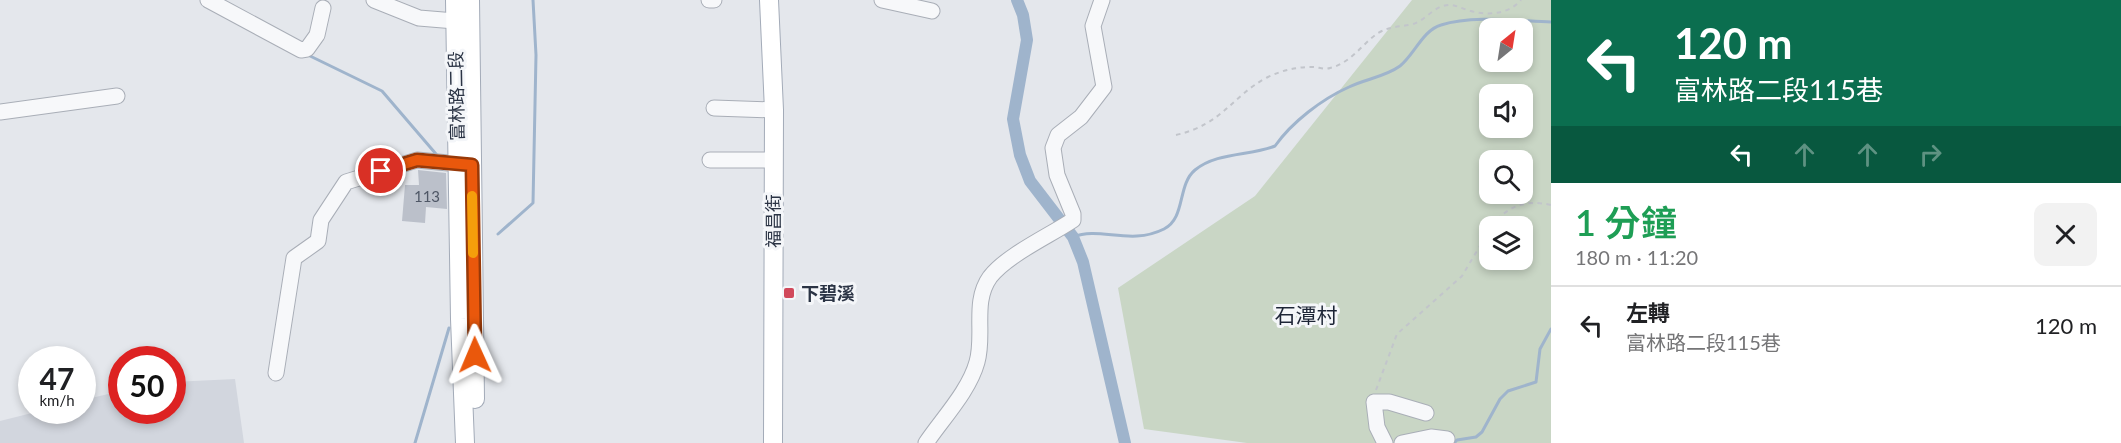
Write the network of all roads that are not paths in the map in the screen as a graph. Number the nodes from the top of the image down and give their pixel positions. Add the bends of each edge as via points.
1 (208, 0) edge
2 (374, 0) edge
3 (455, 0) edge
4 (470, 0) edge
5 (710, 0) edge
6 (714, 0) edge
7 (769, 0) edge
8 (882, 0) edge
9 (1102, 0) edge
10 (323, 8) dead end
11 (932, 11) dead end
12 (455, 21) junction
13 (117, 96) dead end
14 (714, 108) dead end
15 (774, 110) junction
16 (0, 112) edge
17 (710, 160) dead end
18 (774, 160) junction
19 (465, 165) junction
20 (466, 224) junction
21 (276, 373) dead end
22 (1426, 413) dead end
23 (1448, 439) dead end
24 (465, 443) edge
25 (476, 443) edge
26 (773, 443) edge
27 (926, 443) edge
28 (1385, 443) edge
29 (1402, 443) edge

1 - 10 lane via 301,50 308,49 317,35
2 - 12 lane via 419,18
3 - 12 main road, 富林路二段
4 - 19 main road, 富林路二段
5 - 6 lane
7 - 15 main road, 福昌街
8 - 11 lane
9 - 27 lane via 1093,26 1104,87 1081,117 1058,135 1053,148 1057,175 1073,220 994,272 988,280 980,303 980,348 973,376
12 - 19 main road, 富林路二段
13 - 16 lane
14 - 15 lane
15 - 18 main road, 福昌街
17 - 18 lane
18 - 26 main road, 福昌街
19 - 20 main road, 富林路二段
19 - 21 lane via 417,160 346,182 321,220 318,241 294,258
20 - 24 main road, 富林路二段
20 - 25 main road, 富林路二段
22 - 28 lane via 1389,402 1374,402 1377,427
23 - 29 lane via 1431,437

